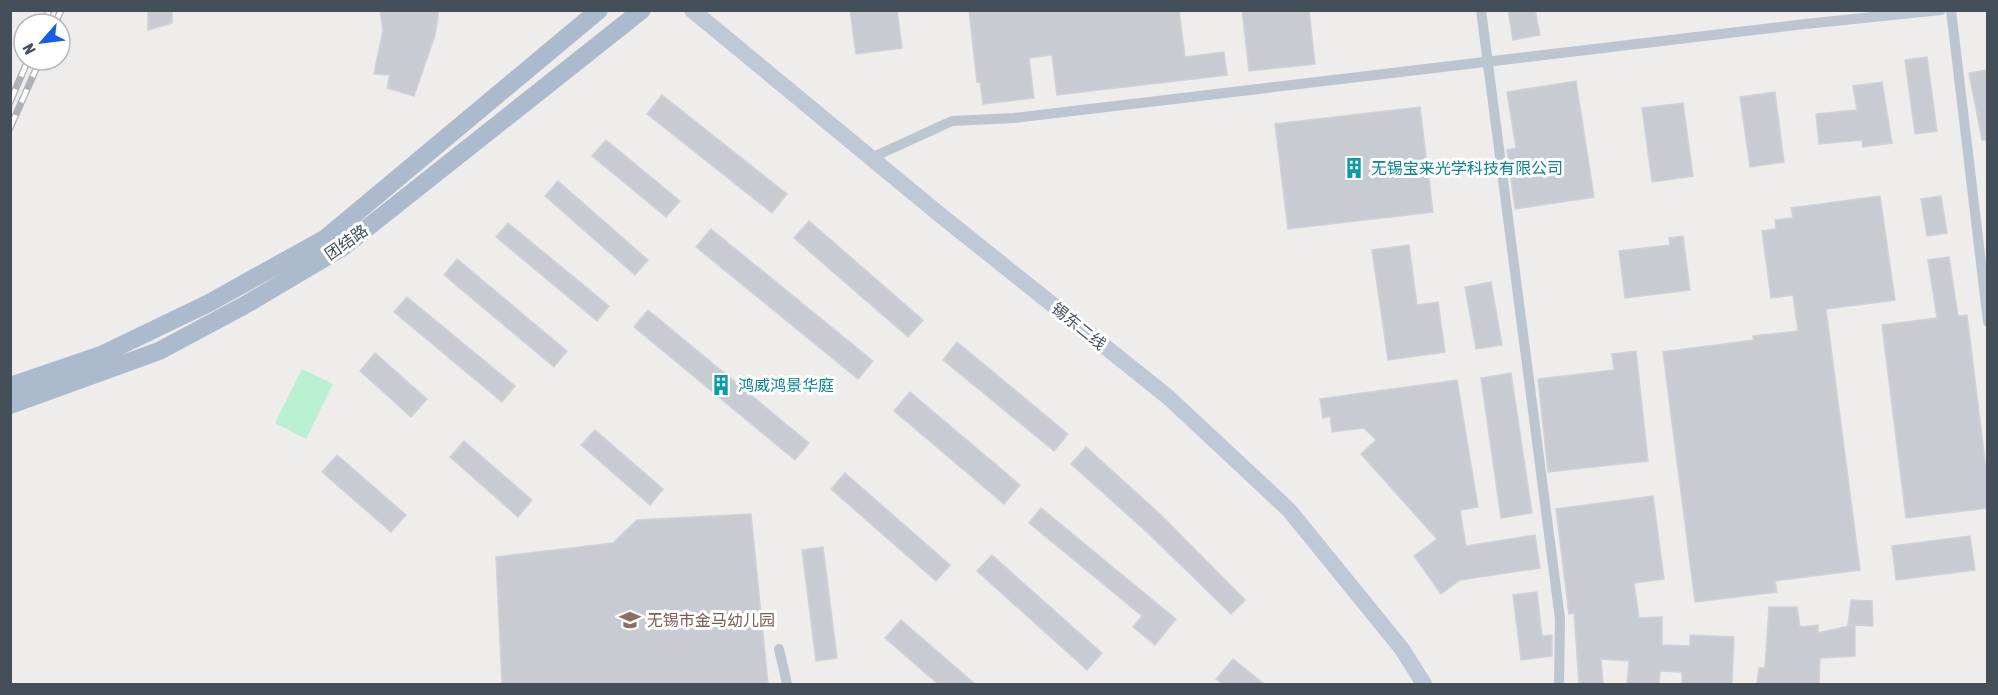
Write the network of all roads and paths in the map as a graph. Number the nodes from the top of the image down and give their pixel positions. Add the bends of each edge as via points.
1 (599, 10) edge
2 (642, 10) edge
3 (692, 10) edge
4 (1481, 10) edge
5 (1941, 10) edge
6 (1951, 10) edge
7 (1488, 63) junction
8 (871, 158) junction
9 (1988, 322) edge
10 (10, 386) edge
11 (10, 405) edge
12 (779, 649) dead end
13 (787, 684) edge
14 (1424, 684) edge
15 (1559, 684) edge

1 - 10 main road, 团结路 via 326,238 209,303 101,355
2 - 11 main road, 团结路 via 343,247 159,351
3 - 8 main road, 锡东二线
4 - 7 street
5 - 7 street
6 - 9 street
7 - 8 street via 1014,118 952,121
7 - 15 street via 1560,619
8 - 14 main road, 锡东二线 via 1168,397 1289,510 1402,649
12 - 13 street

